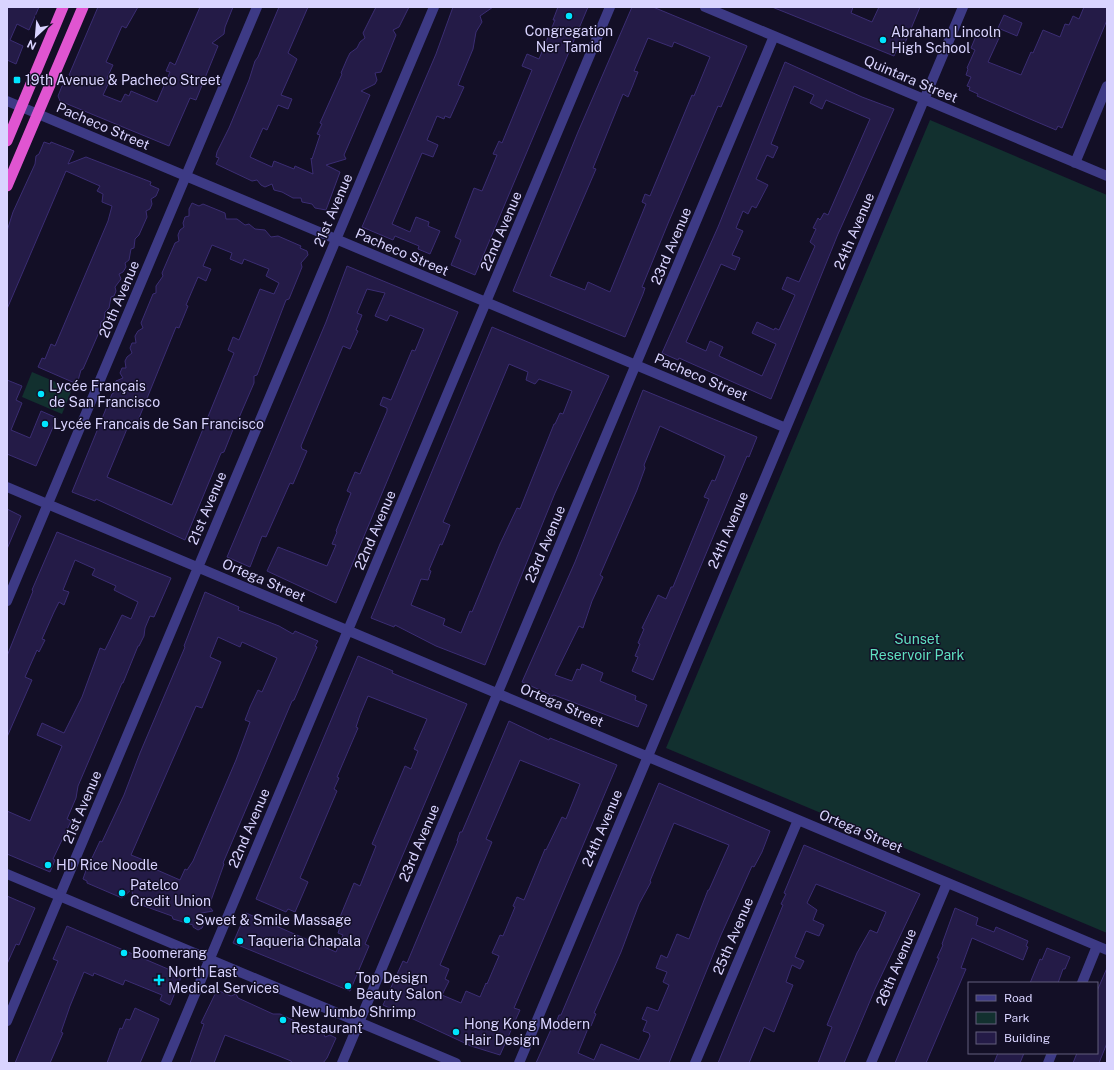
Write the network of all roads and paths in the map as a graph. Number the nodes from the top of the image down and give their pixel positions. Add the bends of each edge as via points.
1 (63, 7) edge
2 (83, 7) edge
3 (257, 7) edge
4 (434, 7) edge
5 (610, 7) edge
6 (705, 7) edge
7 (963, 7) edge
8 (774, 36) junction
9 (1107, 86) edge
10 (924, 100) junction
11 (7, 101) edge
12 (21, 107) junction
13 (38, 114) junction
14 (7, 141) edge
15 (1075, 163) junction
16 (186, 176) junction
17 (1107, 176) edge
18 (7, 186) edge
19 (336, 239) junction
20 (486, 302) junction
21 (636, 365) junction
22 (786, 428) junction
23 (7, 487) edge
24 (48, 504) junction
25 (198, 567) junction
26 (7, 601) edge
27 (348, 630) junction
28 (498, 693) junction
29 (648, 757) junction
30 (798, 820) junction
31 (7, 874) edge
32 (947, 883) junction
33 (60, 896) junction
34 (1102, 948) edge
35 (209, 959) junction
36 (1083, 982) edge
37 (7, 1021) edge
38 (359, 1022) junction
39 (166, 1063) edge
40 (342, 1063) edge
41 (456, 1063) edge
42 (519, 1063) edge
43 (695, 1063) edge
44 (871, 1063) edge

1 - 12 highway
2 - 13 highway
3 - 16 street, 20th Avenue
4 - 19 street, 21st Avenue
5 - 20 street, 22nd Avenue
6 - 8 street, Quintara Street
7 - 10 street, 24th Avenue
8 - 10 street, Quintara Street
8 - 21 street, 23rd Avenue
9 - 15 street
10 - 15 street, Quintara Street
10 - 22 street, 24th Avenue
11 - 12 street, Pacheco Street
12 - 13 street, Pacheco Street
12 - 14 highway
13 - 16 street, Pacheco Street
13 - 18 highway
15 - 17 street, Quintara Street
16 - 19 street, Pacheco Street
16 - 24 street, 20th Avenue
19 - 20 street, Pacheco Street
19 - 25 street, 21st Avenue
20 - 21 street, Pacheco Street
20 - 27 street, 22nd Avenue
21 - 22 street, Pacheco Street
21 - 28 street, 23rd Avenue
22 - 29 street, 24th Avenue
23 - 24 street, Ortega Street
24 - 25 street, Ortega Street
24 - 26 street, 20th Avenue
25 - 27 street, Ortega Street
25 - 33 street, 21st Avenue
27 - 28 street, Ortega Street
27 - 35 street, 22nd Avenue
28 - 29 street, Ortega Street
28 - 38 street, 23rd Avenue
29 - 30 street, Ortega Street
29 - 42 street, 24th Avenue
30 - 32 street, Ortega Street
30 - 43 street, 25th Avenue
31 - 33 street
32 - 34 street, Ortega Street
32 - 44 street, 26th Avenue
33 - 35 street
33 - 37 street, 21st Avenue
34 - 36 street
35 - 38 street
35 - 39 street, 22nd Avenue
38 - 40 street, 23rd Avenue
38 - 41 street

